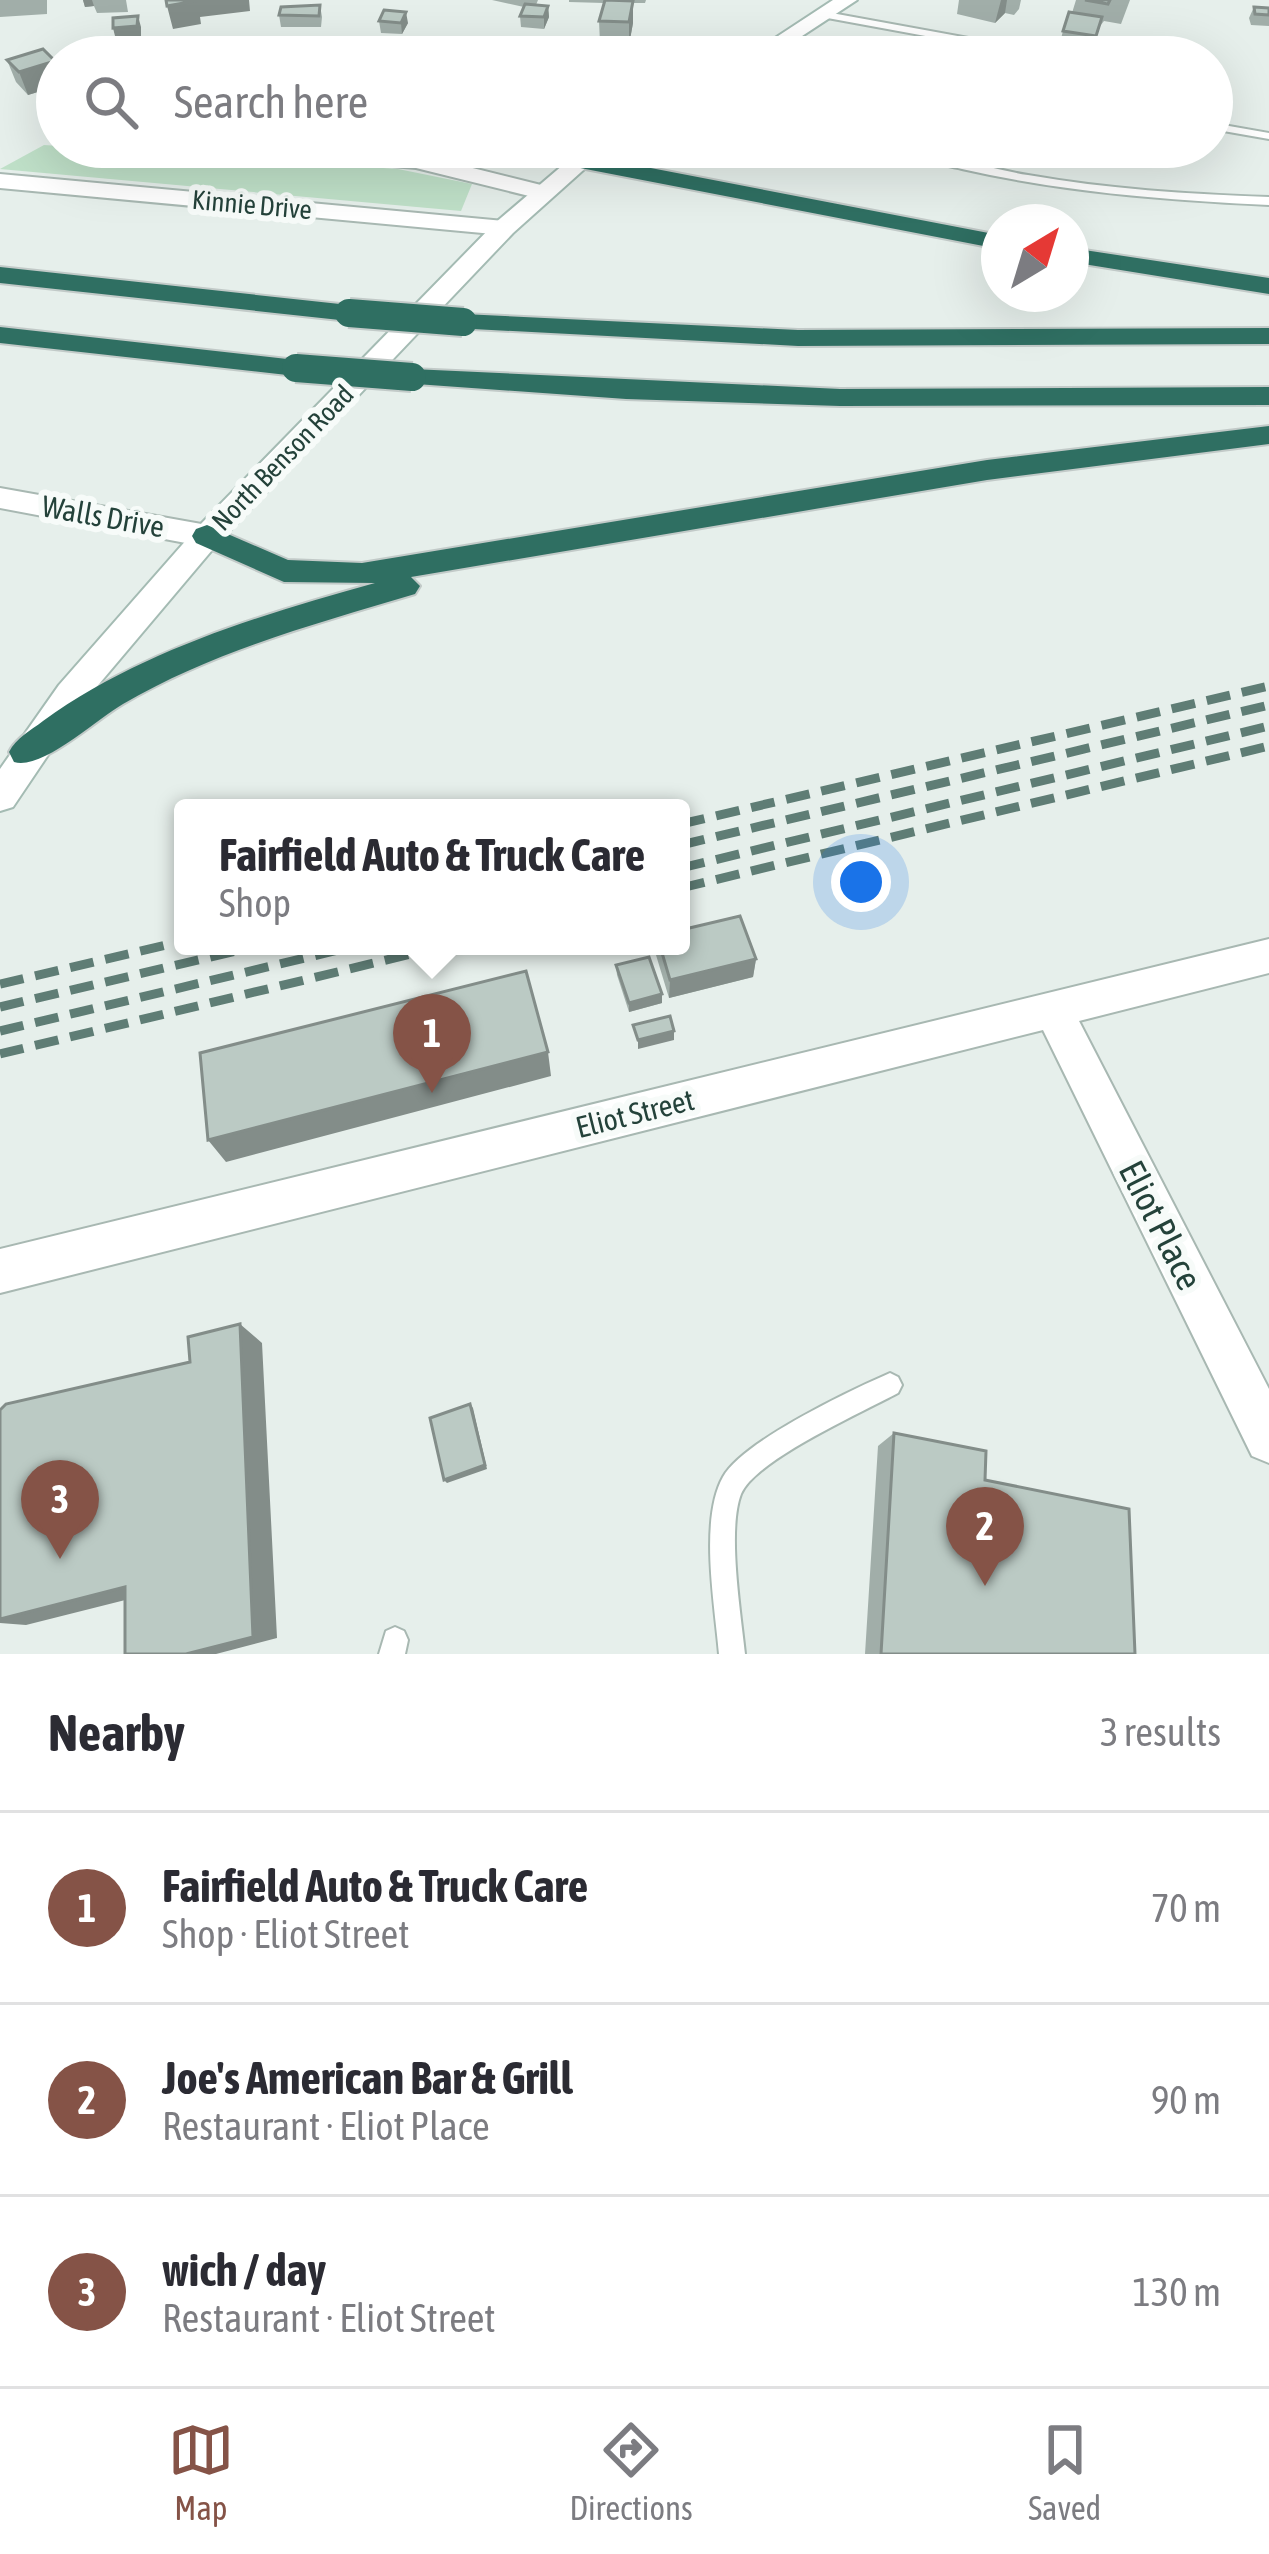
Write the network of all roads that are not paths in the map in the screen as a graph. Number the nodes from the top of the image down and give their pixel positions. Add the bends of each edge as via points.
1 (835, 5) edge
2 (802, 36) edge
3 (963, 36) edge
4 (1233, 130) edge
5 (1269, 136) edge
6 (444, 168) edge
7 (571, 168) edge
8 (653, 168) edge
9 (966, 168) edge
10 (0, 181) edge
11 (542, 192) junction
12 (1269, 201) edge
13 (504, 228) junction
14 (981, 238) edge
15 (1089, 258) edge
16 (0, 275) edge
17 (1269, 286) edge
18 (0, 335) edge
19 (1269, 336) edge
20 (1269, 397) edge
21 (1269, 435) edge
22 (0, 498) edge
23 (612, 533) junction
24 (207, 536) junction
25 (26, 752) junction
26 (0, 797) edge
27 (1269, 956) edge
28 (1053, 1010) junction
29 (0, 1271) edge
30 (890, 1385) dead end
31 (1269, 1439) edge
32 (732, 1654) edge

1 - 2 street
1 - 3 lane
4 - 5 lane
6 - 11 street
7 - 11 street, North Benson Road
8 - 14 highway
9 - 12 lane via 1117,195
10 - 13 street, Kinnie Drive
11 - 13 street, North Benson Road
13 - 24 street, North Benson Road
15 - 17 highway
16 - 19 highway, bridge via 463,322 798,338
18 - 20 highway, bridge via 296,368 642,392 890,400
21 - 23 highway via 987,470
22 - 24 street, Walls Drive
23 - 24 highway via 332,576 284,571
23 - 25 highway via 222,643 106,695
24 - 25 street, North Benson Road
25 - 26 street, North Benson Road
27 - 28 street, Eliot Street
28 - 29 street, Eliot Street
28 - 31 street, Eliot Place
30 - 32 lane via 756,1459 732,1485 725,1544

